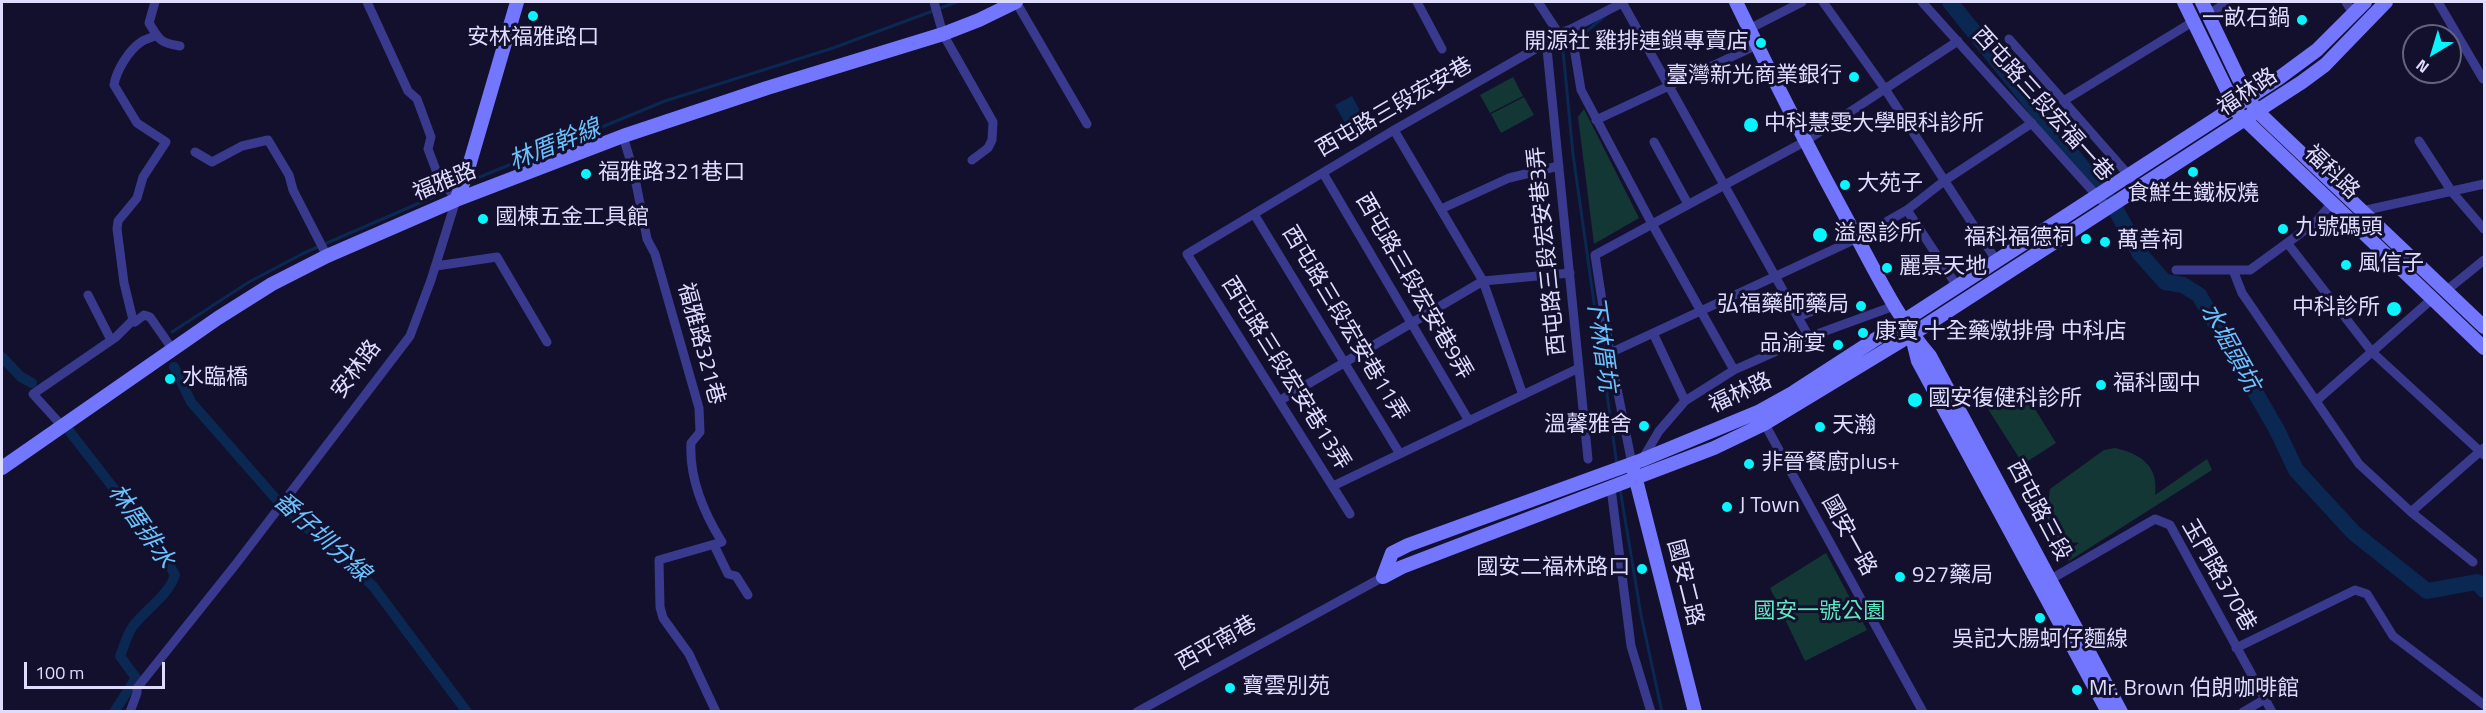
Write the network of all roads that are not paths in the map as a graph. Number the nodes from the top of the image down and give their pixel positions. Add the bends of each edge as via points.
1 (155, 2) edge
2 (367, 2) edge
3 (517, 2) edge
4 (934, 2) edge
5 (1016, 2) edge
6 (1417, 2) edge
7 (1538, 2) edge
8 (1623, 2) edge
9 (1736, 2) edge
10 (1802, 2) edge
11 (1823, 2) edge
12 (1922, 2) edge
13 (2184, 2) edge
14 (2202, 2) edge
15 (2226, 2) edge
16 (2365, 2) edge
17 (2386, 2) edge
18 (2438, 2) edge
19 (2349, 7) edge
20 (2208, 15) junction
21 (2194, 21) junction
22 (1571, 29) junction
23 (1749, 29) junction
24 (943, 34) junction
25 (1559, 34) junction
26 (155, 36) junction
27 (2008, 39) dead end
28 (1543, 40) junction
29 (1958, 41) junction
30 (1757, 45) junction
31 (180, 46) dead end
32 (1442, 49) dead end
33 (2483, 79) dead end
34 (1670, 86) junction
35 (1885, 89) junction
36 (2248, 98) junction
37 (2065, 100) junction
38 (2235, 106) junction
39 (2252, 116) junction
40 (1596, 120) junction
41 (2032, 123) junction
42 (1087, 124) dead end
43 (1394, 130) junction
44 (622, 136) junction
45 (2419, 141) dead end
46 (1654, 142) dead end
47 (1804, 142) junction
48 (195, 152) dead end
49 (972, 160) dead end
50 (1559, 166) junction
51 (1323, 173) junction
52 (2127, 175) junction
53 (1944, 181) junction
54 (1725, 184) junction
55 (2484, 184) edge
56 (2140, 188) junction
57 (2103, 192) junction
58 (2452, 192) junction
59 (456, 195) junction
60 (2332, 203) junction
61 (1688, 204) junction
62 (2113, 205) junction
63 (1441, 209) junction
64 (1907, 210) junction
65 (2362, 211) junction
66 (1254, 214) junction
67 (1652, 224) junction
68 (2484, 229) edge
69 (1858, 238) junction
70 (2288, 244) junction
71 (326, 253) junction
72 (1187, 254) joint
73 (1996, 260) junction
74 (2484, 260) edge
75 (436, 266) junction
76 (2176, 270) dead end
77 (2233, 270) junction
78 (1570, 273) junction
79 (1775, 276) junction
80 (1483, 281) junction
81 (1957, 285) junction
82 (2447, 290) junction
83 (88, 295) dead end
84 (2432, 299) junction
85 (1836, 301) dead end
86 (1894, 306) junction
87 (1700, 312) junction
88 (1798, 317) junction
89 (133, 320) junction
90 (1904, 321) junction
91 (1412, 323) junction
92 (2484, 327) edge
93 (1653, 333) junction
94 (1911, 335) junction
95 (1809, 337) junction
96 (111, 340) junction
97 (547, 342) dead end
98 (2484, 348) edge
99 (173, 350) junction
100 (2372, 352) junction
101 (1610, 353) junction
102 (1345, 363) junction
103 (1579, 368) junction
104 (1734, 370) junction
105 (1523, 395) junction
106 (2316, 400) junction
107 (1280, 401) junction
108 (1685, 401) junction
109 (1761, 418) junction
110 (1469, 421) junction
111 (63, 427) junction
112 (2483, 452) edge
113 (1400, 454) junction
114 (1588, 459) dead end
115 (1626, 466) junction
116 (2, 468) edge
117 (1622, 484) junction
118 (1333, 486) junction
119 (2411, 512) junction
120 (1350, 514) dead end
121 (714, 545) junction
122 (2473, 562) dead end
123 (1383, 577) junction
124 (2045, 583) junction
125 (748, 595) dead end
126 (1316, 612) joint
127 (2236, 648) junction
128 (2265, 699) junction
129 (2484, 705) edge
130 (130, 711) edge
131 (716, 711) edge
132 (1137, 711) edge
133 (1651, 711) edge
134 (1695, 711) edge
135 (1923, 711) edge
136 (2108, 711) edge
137 (2121, 711) edge
138 (2243, 711) edge
139 (2272, 711) edge

1 - 26 street via 149,23
2 - 59 street via 408,90 417,99 431,137 428,149 436,170
3 - 59 street, 安林路 via 465,177
4 - 24 street
5 - 24 street, 福雅路
5 - 42 street
6 - 32 street
7 - 25 street
8 - 22 street, 西屯路三段宏安巷
8 - 34 street
9 - 23 street, 西屯路三段
10 - 23 street
11 - 35 street
12 - 29 street, 西屯路三段宏福一巷
13 - 21 street, 福科路
14 - 20 street, 福科路
15 - 20 street
16 - 19 street, 福林路
17 - 39 street, 福林路 via 2325,65
18 - 33 street
19 - 36 street, 福林路 via 2317,50
20 - 36 street, 福科路
21 - 37 street
21 - 38 street, 福科路
22 - 25 street, 西屯路三段宏安巷
22 - 40 street via 1581,90
23 - 30 street, 西屯路三段
24 - 44 street, 福雅路
24 - 49 street via 993,122 992,140
25 - 28 street, 西屯路三段宏安巷
26 - 31 street via 165,44
26 - 89 street via 142,41 128,57 114,85 137,123 166,142 143,177 137,198 118,221 119,251
27 - 37 street
28 - 43 street, 西屯路三段宏安巷 via 1537,48
28 - 50 street, 西屯路三段宏安巷3弄
29 - 35 street
29 - 41 street, 西屯路三段宏福一巷
30 - 34 street
30 - 47 street, 西屯路三段
34 - 40 street
34 - 54 street
35 - 47 street
35 - 53 street
36 - 38 street, 福林路
36 - 39 street, 福科路
37 - 52 street
38 - 39 street, 福科路
38 - 52 street, 福林路
39 - 56 street, 福林路
39 - 60 street, 福科路
39 - 65 street, 福科路
40 - 67 street
41 - 53 street
41 - 57 street, 西屯路三段宏福一巷
43 - 51 street, 西屯路三段宏安巷
43 - 63 street
44 - 59 street, 福雅路
44 - 121 street, 福雅路321巷 via 647,240 655,255 699,408 700,432 691,443 691,461 710,524 722,542
45 - 58 street
46 - 61 street
47 - 54 street
47 - 69 street, 西屯路三段
48 - 71 street via 212,162 242,146 268,140 289,174 293,190
50 - 63 street via 1509,178
50 - 78 street, 西屯路三段宏安巷3弄
51 - 66 street, 西屯路三段宏安巷
51 - 91 street, 西屯路三段宏安巷9弄
52 - 56 street
52 - 57 street, 福林路
53 - 64 street
53 - 73 street
54 - 61 street
54 - 79 street
55 - 58 street
56 - 62 street, 福林路
57 - 62 street, 西屯路三段宏福一巷
57 - 73 street, 福林路
58 - 65 street
58 - 68 street
59 - 71 street, 福雅路
59 - 75 street, 安林路
60 - 70 street
60 - 84 street, 福科路
61 - 67 street
62 - 94 street, 福林路
63 - 80 street
64 - 69 street
64 - 81 street
65 - 82 street, 福科路
66 - 72 street, 西屯路三段宏安巷
66 - 102 street, 西屯路三段宏安巷11弄
67 - 87 street
67 - 101 street via 1595,255
69 - 79 street
69 - 86 street, 西屯路三段
70 - 77 street via 2250,270
70 - 100 street
71 - 99 street, 福雅路
72 - 107 street, 西屯路三段宏安巷13弄
73 - 81 street, 福林路
74 - 82 street
75 - 97 street via 497,256
75 - 130 street, 安林路 via 410,336 137,688
76 - 77 street
77 - 106 street via 2242,293
78 - 80 street
78 - 103 street, 西屯路三段宏安巷3弄
79 - 87 street
79 - 88 street
80 - 91 street
80 - 105 street
81 - 90 street, 福林路
82 - 92 street, 福科路
83 - 96 street
84 - 98 street, 福科路
84 - 100 street
85 - 88 street
86 - 90 street, 西屯路三段
86 - 95 street
87 - 93 street
87 - 104 street
88 - 95 street
89 - 96 street
89 - 99 street via 144,315 150,317
90 - 94 street, 西屯路三段
90 - 109 street, 福林路
91 - 102 street
91 - 110 street, 西屯路三段宏安巷9弄
93 - 101 street
93 - 108 street
94 - 109 street, 福林路
94 - 124 street, 西屯路三段 via 1930,356
95 - 104 street
96 - 111 street via 33,394
99 - 111 street, 福雅路
100 - 106 street
100 - 112 street
101 - 115 street
102 - 107 street
102 - 113 street, 西屯路三段宏安巷11弄
103 - 105 street
103 - 114 street, 西屯路三段宏安巷3弄
104 - 108 street
105 - 110 street
106 - 119 street via 2359,464
107 - 118 street, 西屯路三段宏安巷13弄
108 - 115 street
109 - 115 street, 福林路
109 - 117 street, 福林路 via 1714,448
109 - 135 street, 國安一路
110 - 113 street
111 - 116 street, 福雅路
112 - 119 street
113 - 118 street
115 - 117 street, 國安二路
115 - 123 street, 福林路 via 1400,549 1392,553
117 - 123 street, 福林路
117 - 133 street via 1631,646
117 - 134 street, 國安二路
118 - 120 street, 西屯路三段宏安巷13弄
119 - 122 street
121 - 125 street via 728,574 736,576
121 - 131 street via 659,560 663,618 689,654
123 - 126 street, 福林路
124 - 127 street, 玉門路370巷 via 2155,519 2162,520 2170,525
124 - 136 street, 西屯路三段
124 - 137 street, 西屯路三段
126 - 132 street, 西平南巷
127 - 128 street, 玉門路370巷
127 - 129 street via 2355,590 2367,594 2393,636
128 - 138 street
128 - 139 street, 玉門路370巷

